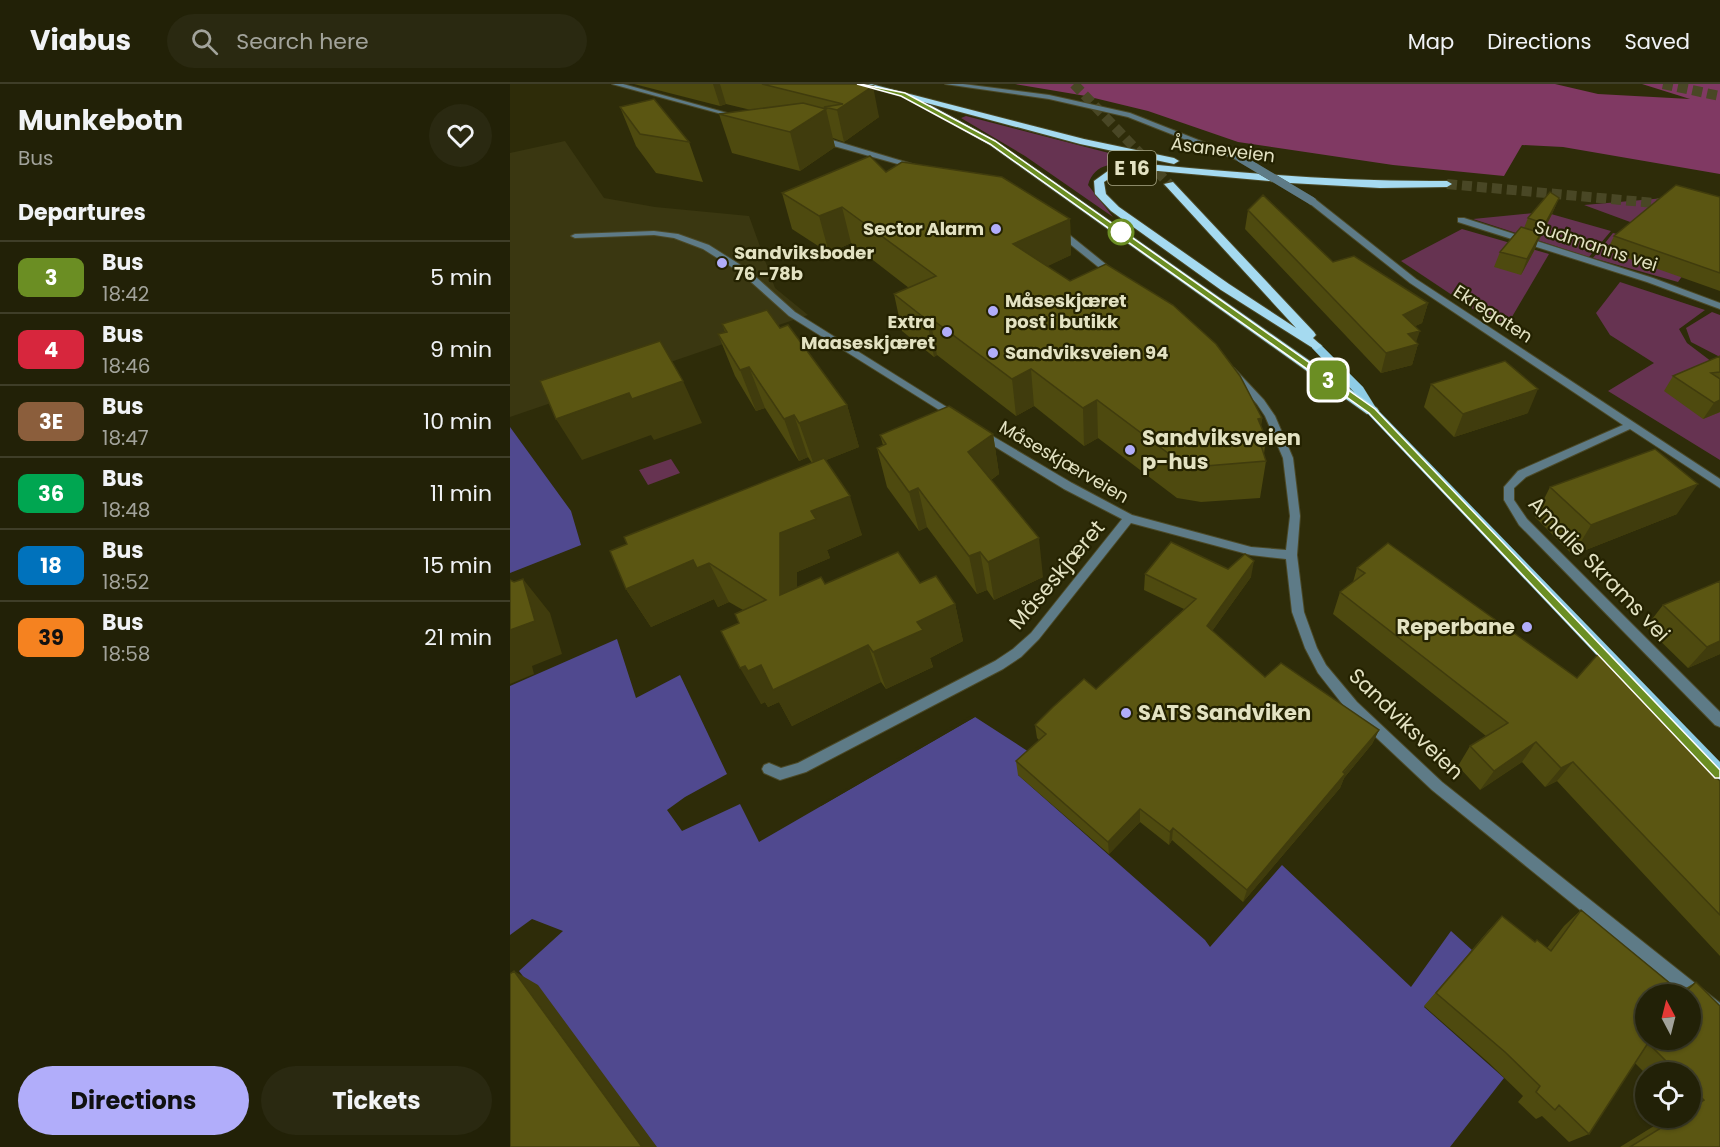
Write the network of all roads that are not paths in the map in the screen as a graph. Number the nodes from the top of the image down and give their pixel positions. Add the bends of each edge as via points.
1 (615, 84) edge
2 (860, 84) edge
3 (948, 84) edge
4 (903, 95) junction
5 (753, 120) edge
6 (806, 135) edge
7 (928, 170) edge
8 (1169, 184) tunnel mouth
9 (1461, 220) dead end
10 (1048, 224) edge
11 (575, 236) dead end
12 (1122, 281) edge
13 (1720, 306) edge
14 (1316, 346) junction
15 (1223, 362) edge
16 (1372, 411) junction
17 (1631, 424) junction
18 (1720, 483) edge
19 (1129, 518) junction
20 (1291, 555) junction
21 (1720, 721) edge
22 (769, 769) dead end
23 (1720, 774) edge
24 (1720, 1013) edge

1 - 5 street
2 - 4 highway, Åsaneveien / E 16
3 - 17 street, Ekregaten, bridge via 1048,97 1131,115 1240,158 1312,201 1395,268
4 - 14 highway, Åsaneveien / E 16 via 1083,142 1178,161 1291,175 1447,184 1380,186 1158,168 1116,170 1099,181 1101,197 1115,209
4 - 16 highway, E 16 via 993,143
6 - 7 street
8 - 14 highway, E 16
9 - 13 street, Sudmanns vei
10 - 12 street
11 - 19 street, Måseskjærveien via 654,233 706,247 744,271 792,314 845,348 966,425
14 - 16 main road via 1359,390
15 - 20 street, Sandviksveien via 1261,402 1288,458 1294,516
16 - 23 main road
17 - 18 street
17 - 21 street, Amalie Skrams vei via 1522,474 1509,487 1509,500 1523,522
19 - 20 street, Måseskjæret via 1251,550
19 - 22 street, Måseskjæret via 1017,653 801,768 780,774
20 - 24 street, Sandviksveien via 1298,612 1311,648 1322,669 1352,706 1437,786

